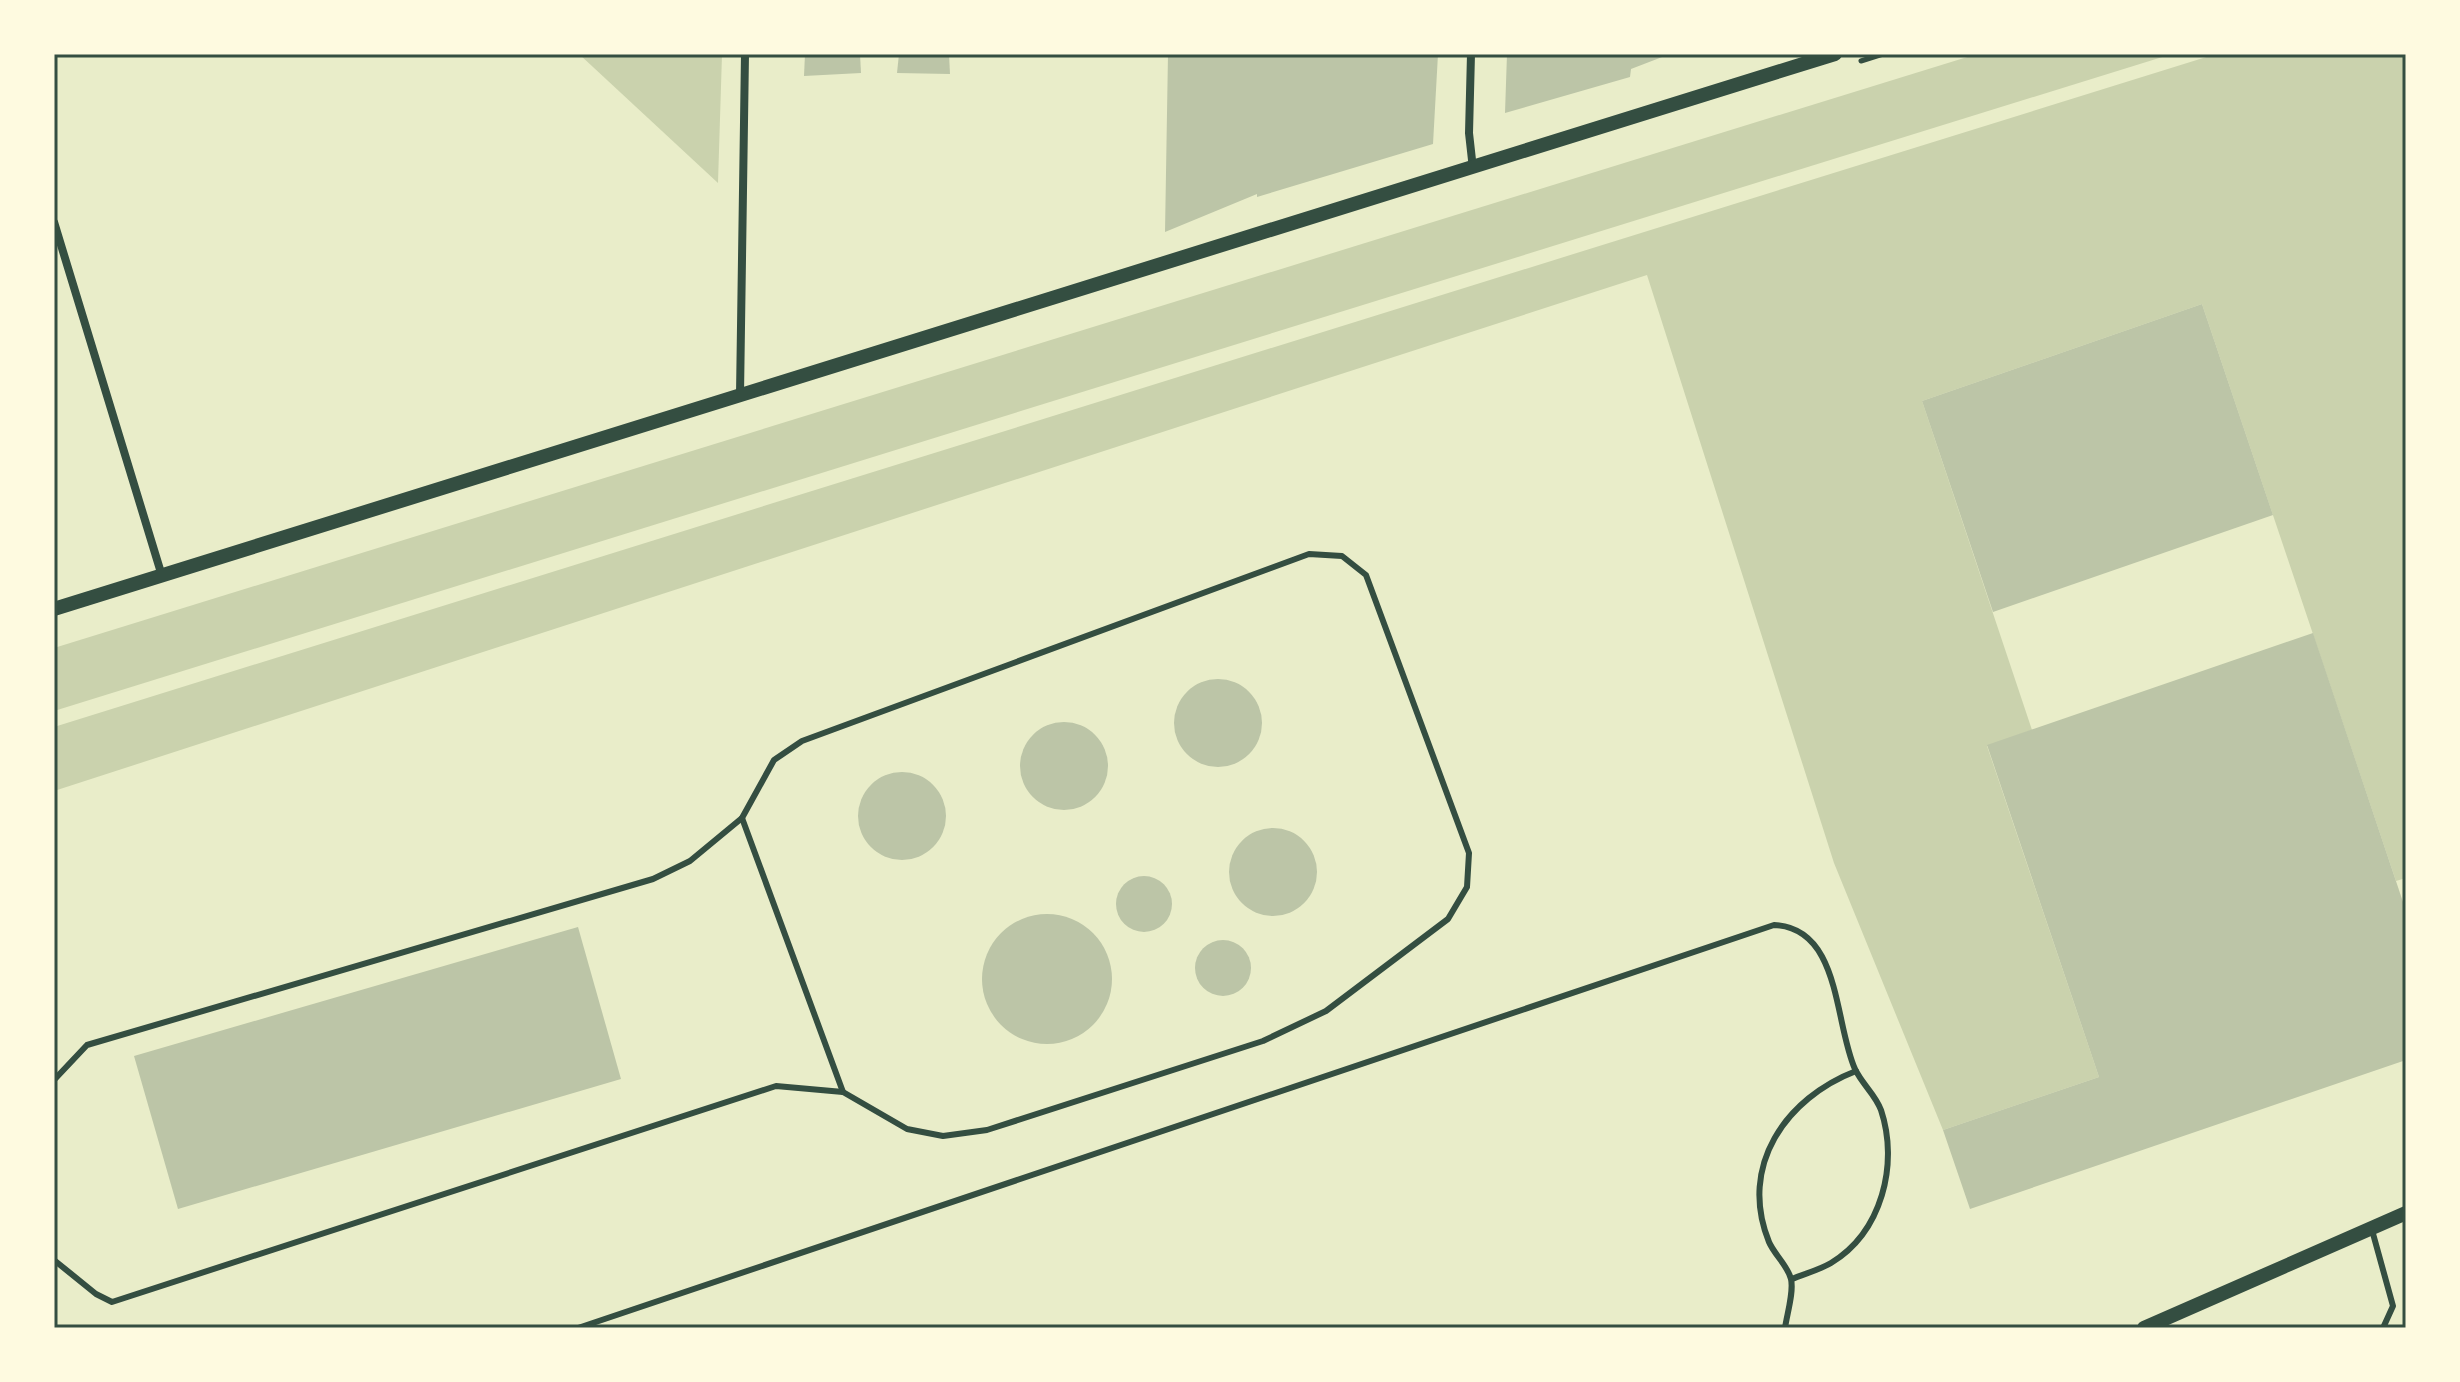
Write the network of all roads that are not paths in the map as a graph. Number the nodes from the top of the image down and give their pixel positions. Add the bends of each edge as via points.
1 (745, 54) edge
2 (1471, 54) edge
3 (1797, 54) edge
4 (1835, 54) edge
5 (1789, 69) junction
6 (1473, 169) junction
7 (54, 222) edge
8 (740, 395) junction
9 (162, 577) junction
10 (54, 609) edge
11 (742, 818) junction
12 (1856, 1071) junction
13 (54, 1080) edge
14 (843, 1092) junction
15 (2406, 1213) edge
16 (2372, 1228) junction
17 (54, 1260) edge
18 (1792, 1279) junction
19 (578, 1328) edge
20 (1785, 1328) edge
21 (2144, 1328) edge
22 (2383, 1328) edge

1 - 8 street
2 - 6 street
3 - 5 street
4 - 5 street
5 - 6 street
6 - 8 street
7 - 9 street
8 - 9 street
9 - 10 street
11 - 13 lane via 690,861 653,879 87,1045
11 - 14 lane
11 - 14 lane via 774,760 802,741 1309,554 1342,556 1366,575 1469,853 1467,887 1448,919 1326,1011 1263,1041 987,1130 943,1136 907,1129
12 - 18 lane via 1817,1089 1796,1106 1766,1158 1763,1218 1769,1243
12 - 18 lane via 1870,1088 1887,1131 1883,1193 1849,1248
12 - 19 lane via 1816,943 1790,926 1774,925
14 - 17 lane via 776,1086 112,1302
15 - 16 street
16 - 21 street
16 - 22 lane via 2393,1306
18 - 20 lane

